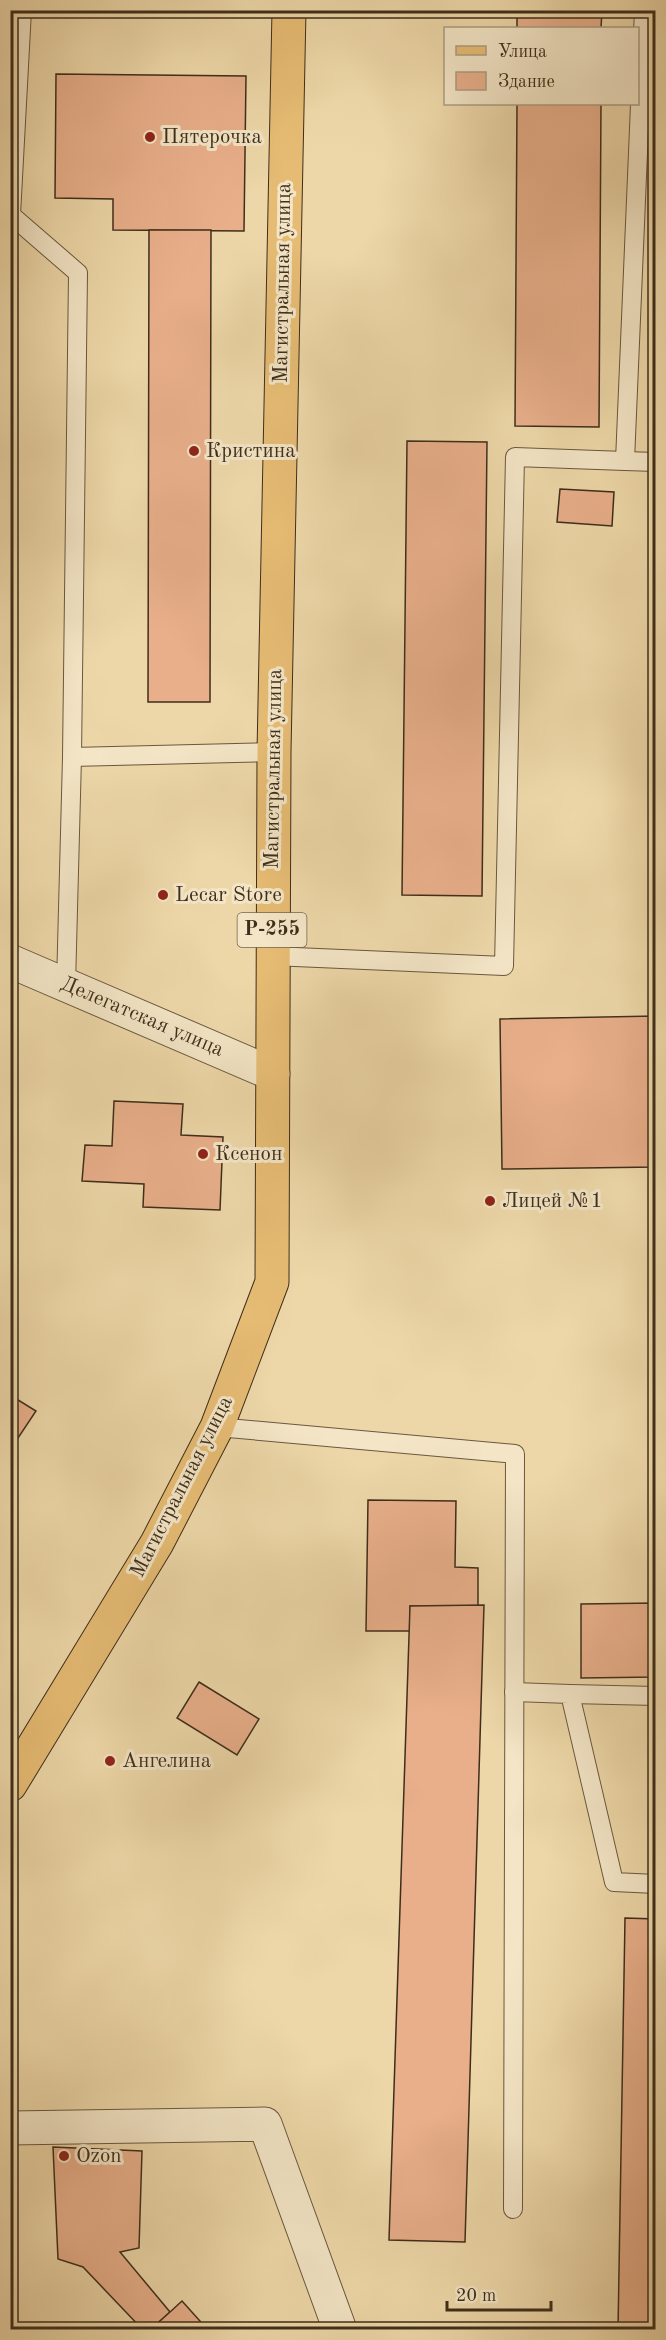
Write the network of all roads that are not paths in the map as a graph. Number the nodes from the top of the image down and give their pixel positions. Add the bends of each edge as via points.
1 (22, 10) edge
2 (289, 10) edge
3 (644, 10) edge
4 (11, 215) edge
5 (625, 461) junction
6 (656, 462) edge
7 (274, 752) junction
8 (72, 757) junction
9 (272, 956) junction
10 (10, 961) edge
11 (66, 985) junction
12 (273, 1074) junction
13 (217, 1426) junction
14 (514, 1692) junction
15 (570, 1694) junction
16 (656, 1696) edge
17 (10, 1785) edge
18 (656, 1884) edge
19 (10, 2128) edge
20 (513, 2208) dead end
21 (340, 2330) edge

1 - 4 lane
2 - 7 main road, Магистральная улица / Р-255
3 - 5 lane
4 - 8 lane via 78,273
5 - 6 lane
5 - 9 lane via 515,457 504,966
7 - 8 lane
7 - 9 main road, Магистральная улица / Р-255
8 - 11 lane
9 - 12 main road, Магистральная улица / Р-255
10 - 11 street, Делегатская улица
11 - 12 street, Делегатская улица
12 - 13 main road, Магистральная улица / Р-255 via 272,1282
13 - 14 lane via 515,1454
13 - 17 main road, Магистральная улица / Р-255 via 157,1543
14 - 15 lane
14 - 20 lane
15 - 16 lane
15 - 18 lane via 614,1882
19 - 21 street via 265,2124

